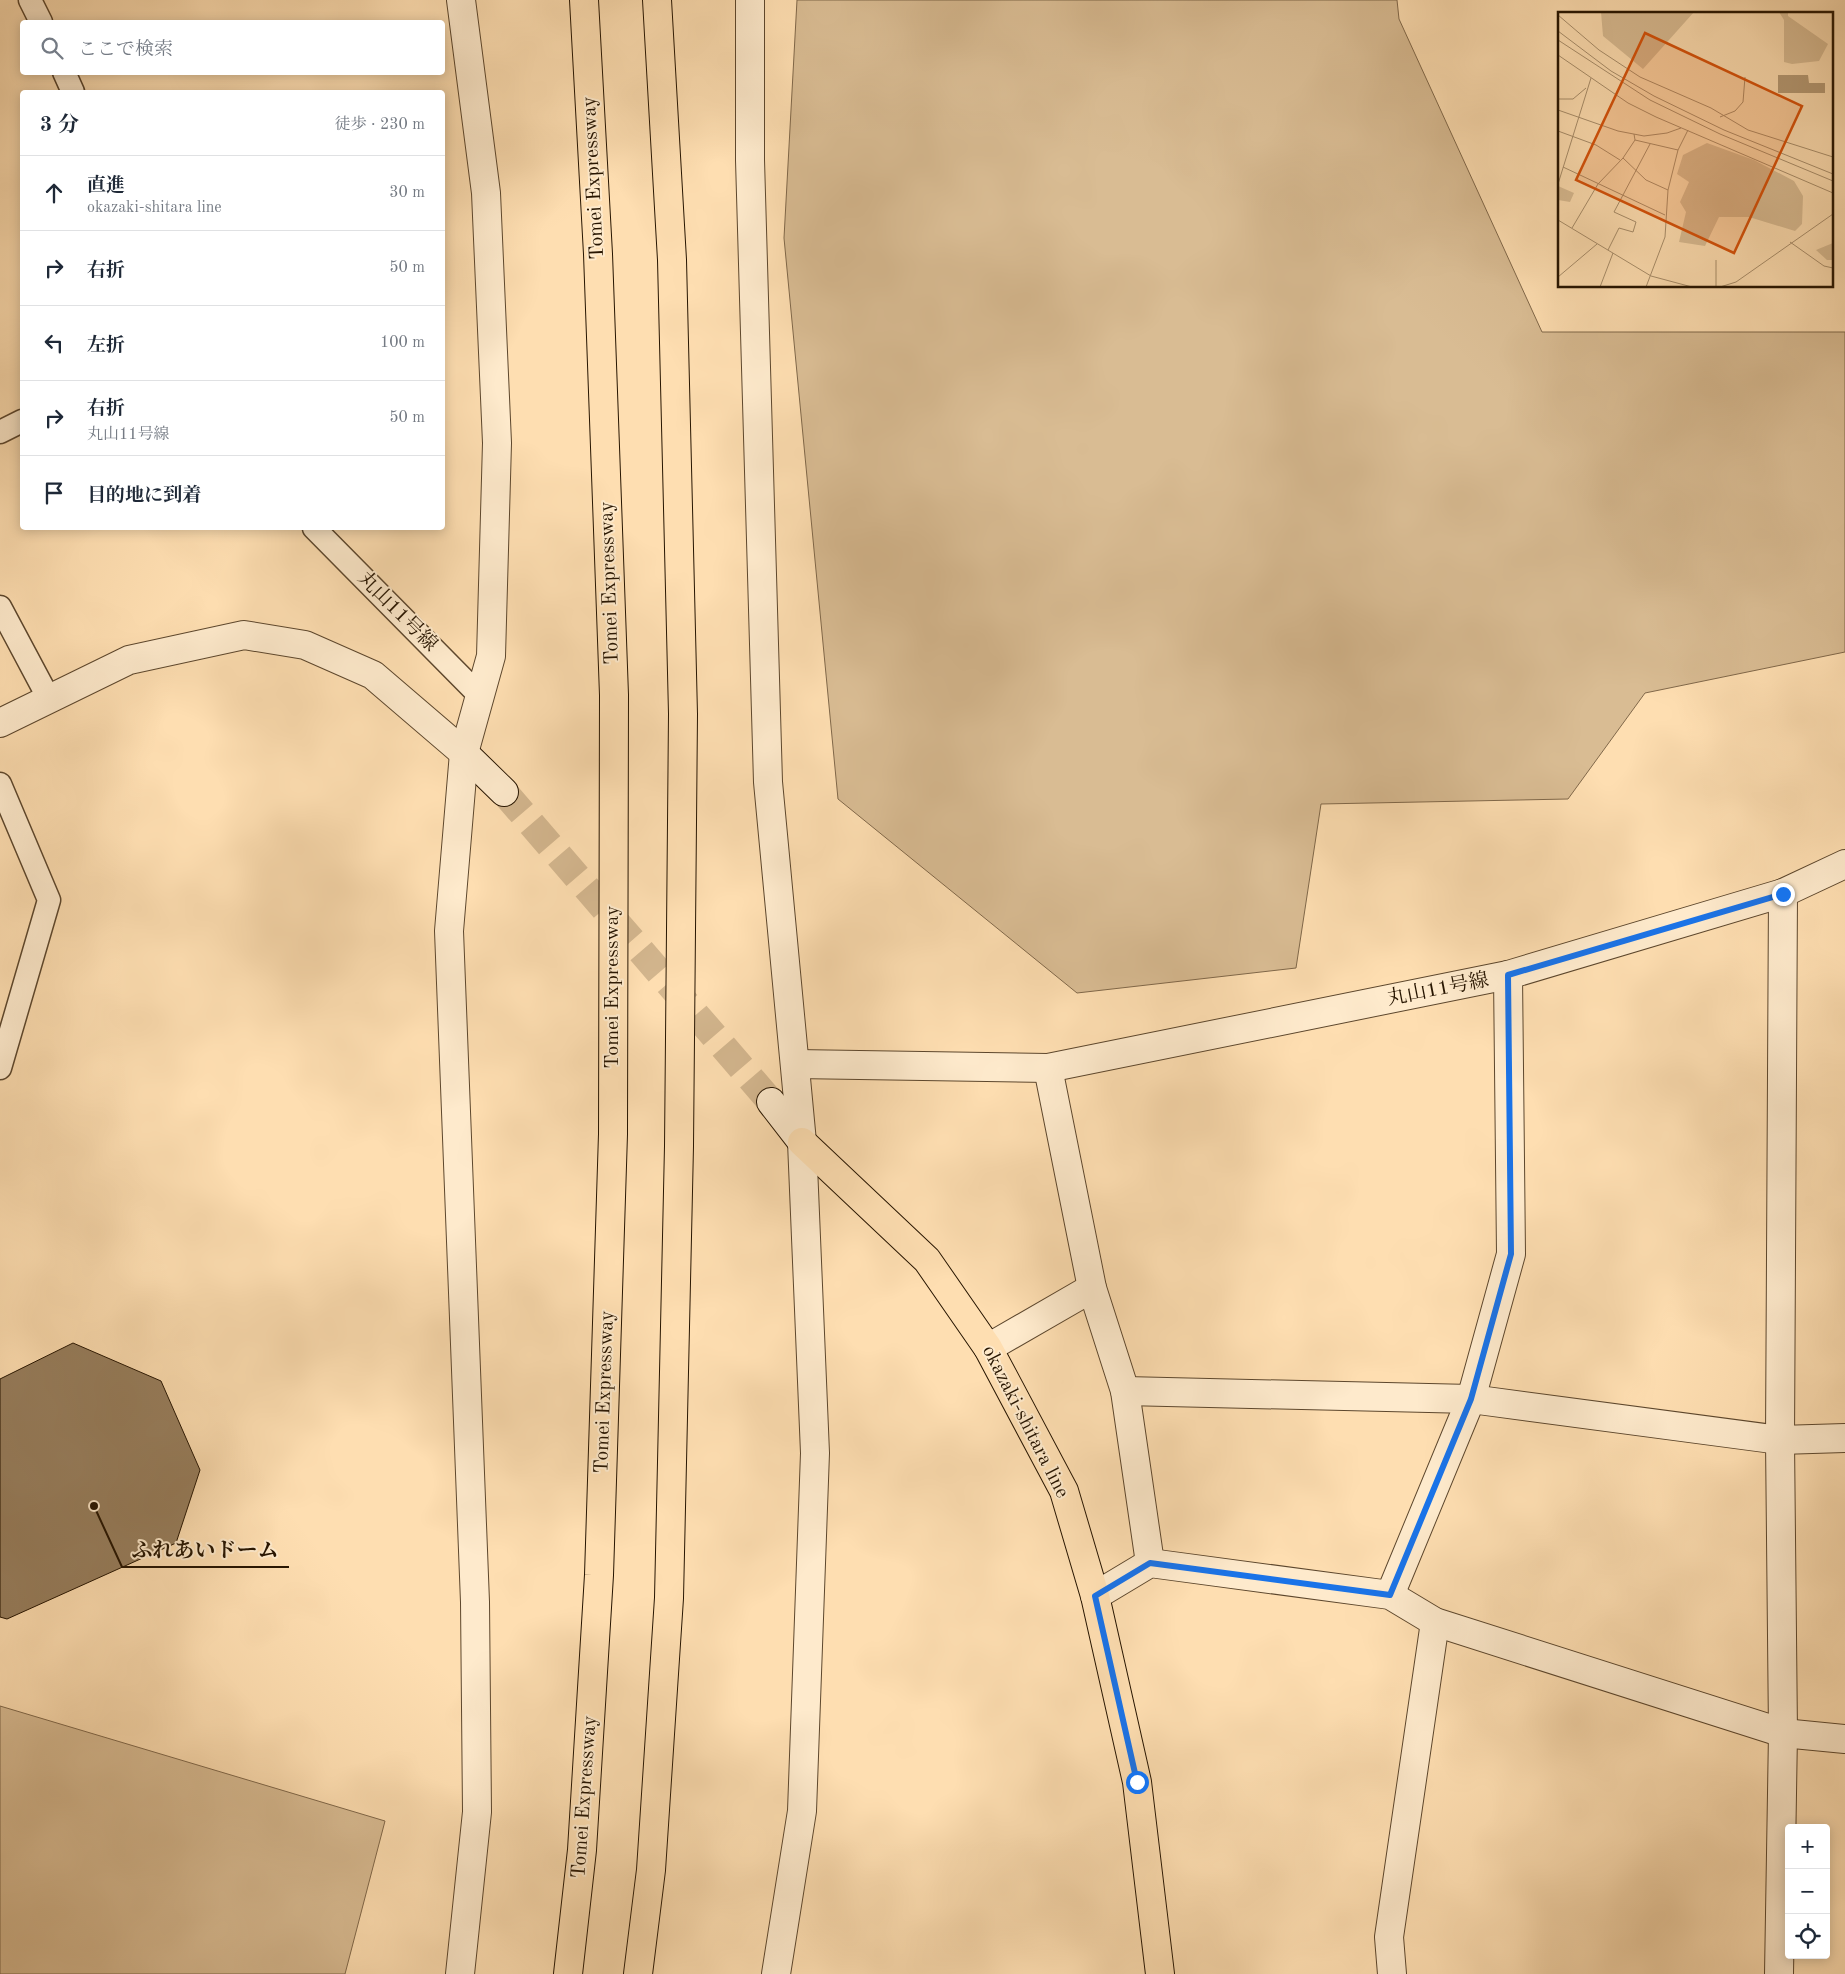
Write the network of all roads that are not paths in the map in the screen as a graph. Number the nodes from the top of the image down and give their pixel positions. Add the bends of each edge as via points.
1 (30, 0) edge
2 (461, 0) edge
3 (584, 0) edge
4 (658, 0) edge
5 (750, 0) edge
6 (39, 20) edge
7 (65, 75) edge
8 (72, 90) edge
9 (20, 422) edge
10 (0, 432) edge
11 (316, 530) edge
12 (0, 607) edge
13 (480, 696) junction
14 (49, 699) junction
15 (0, 723) edge
16 (464, 753) junction
17 (0, 784) edge
18 (504, 792) tunnel mouth
19 (1845, 864) edge
20 (1783, 894) junction
21 (1508, 975) junction
22 (796, 1064) junction
23 (0, 1068) edge
24 (1048, 1068) junction
25 (771, 1102) tunnel mouth
26 (802, 1142) junction
27 (1092, 1288) junction
28 (988, 1348) junction
29 (1125, 1391) junction
30 (1471, 1399) junction
31 (1845, 1438) edge
32 (1780, 1440) junction
33 (1150, 1563) junction
34 (1390, 1595) junction
35 (1095, 1596) junction
36 (1435, 1622) junction
37 (1783, 1733) junction
38 (1845, 1739) edge
39 (460, 1974) edge
40 (568, 1974) edge
41 (638, 1974) edge
42 (776, 1974) edge
43 (1160, 1974) edge
44 (1392, 1974) edge
45 (1779, 1974) edge

1 - 6 lane
2 - 13 street via 486,193 497,443 492,656
3 - 40 main road, Tomei Expressway via 598,254 614,695 613,1134 599,1575 582,1850
4 - 41 main road via 672,260 683,714 679,1146 669,1598 651,1870
5 - 22 street via 750,160 768,782
7 - 8 lane
9 - 10 lane
11 - 13 lane, 丸山11号線
12 - 14 lane
13 - 16 street
14 - 15 street
14 - 16 street via 129,660 244,635 305,645 373,675
16 - 18 street
16 - 39 street via 449,931 475,1602 476,1812
17 - 23 lane via 49,900
19 - 20 street, 丸山11号線
20 - 21 street, 丸山11号線
20 - 32 street
21 - 24 street, 丸山11号線
21 - 30 street via 1511,1254
22 - 24 street, 丸山11号線
22 - 26 street
24 - 27 street
25 - 26 street
26 - 28 main road, okazaki-shitara line via 927,1260
26 - 42 street via 815,1453 802,1811
27 - 28 street
27 - 29 street
28 - 35 main road, okazaki-shitara line via 1064,1491
29 - 30 street
29 - 33 street
30 - 32 street
30 - 34 street
31 - 32 street
32 - 37 street
33 - 34 street
33 - 35 street
34 - 36 street
35 - 43 main road, okazaki-shitara line via 1137,1782
36 - 37 street
36 - 44 street via 1389,1938
37 - 38 street
37 - 45 street

